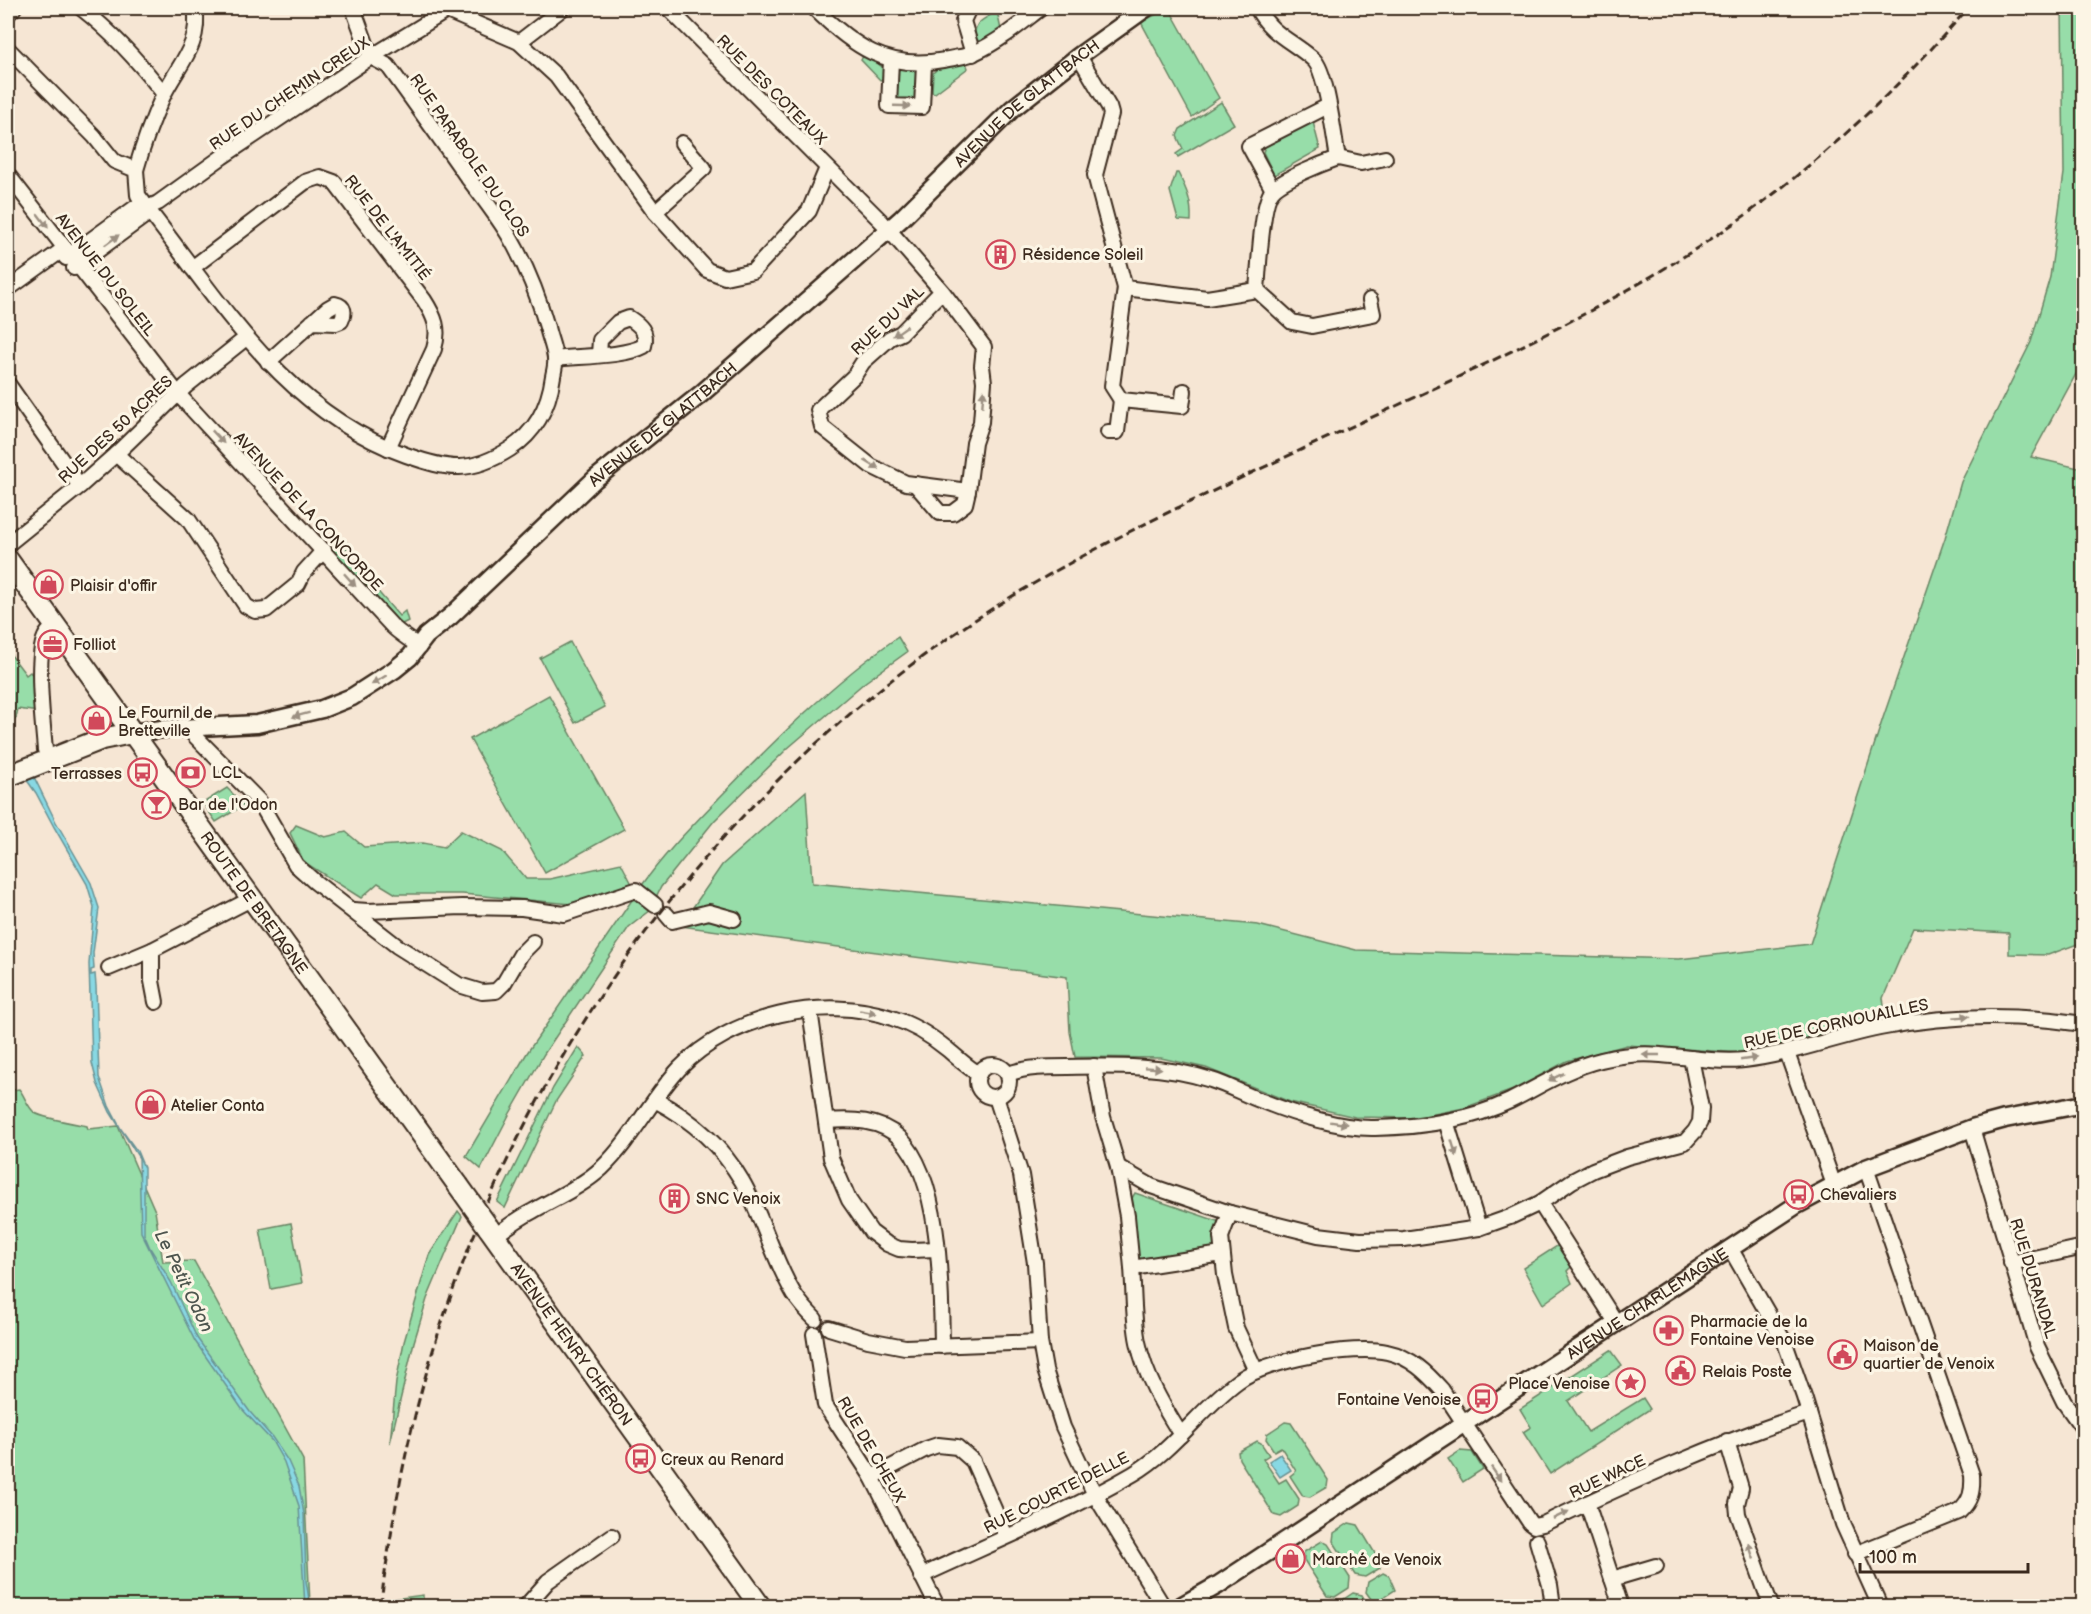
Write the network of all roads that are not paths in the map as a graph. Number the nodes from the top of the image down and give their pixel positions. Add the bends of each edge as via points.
1 (14, 8) edge
2 (81, 8) edge
3 (195, 8) edge
4 (353, 8) edge
5 (563, 8) edge
6 (668, 8) edge
7 (814, 8) edge
8 (969, 8) edge
9 (1041, 8) edge
10 (1146, 8) edge
11 (1257, 8) edge
12 (449, 9) edge
13 (8, 14) edge
14 (519, 42) junction
15 (8, 49) edge
16 (973, 54) junction
17 (1079, 56) junction
18 (371, 57) junction
19 (891, 60) junction
20 (924, 64) junction
21 (164, 94) junction
22 (1328, 106) junction
23 (682, 143) dead end
24 (1338, 158) junction
25 (1385, 158) dead end
26 (827, 168) junction
27 (136, 170) junction
28 (8, 175) edge
29 (1272, 190) junction
30 (149, 210) junction
31 (655, 212) junction
32 (889, 230) junction
33 (71, 258) junction
34 (192, 268) junction
35 (1125, 288) junction
36 (8, 289) edge
37 (1257, 290) junction
38 (942, 291) junction
39 (1370, 300) dead end
40 (312, 322) dead end
41 (246, 338) junction
42 (599, 354) dead end
43 (555, 358) junction
44 (268, 362) junction
45 (8, 384) edge
46 (1184, 391) dead end
47 (178, 394) junction
48 (1121, 399) junction
49 (1108, 432) dead end
50 (388, 448) junction
51 (116, 454) junction
52 (915, 484) junction
53 (80, 486) junction
54 (968, 491) junction
55 (8, 544) edge
56 (324, 550) junction
57 (8, 560) edge
58 (55, 627) junction
59 (419, 647) junction
60 (190, 728) junction
61 (132, 733) junction
62 (45, 750) dead end
63 (17, 772) edge
64 (251, 899) junction
65 (352, 910) junction
66 (734, 919) dead end
67 (533, 942) dead end
68 (152, 950) junction
69 (109, 968) dead end
70 (156, 1002) dead end
71 (810, 1010) junction
72 (2084, 1024) edge
73 (1787, 1053) junction
74 (1691, 1058) junction
75 (1094, 1066) junction
76 (979, 1074) junction
77 (1008, 1074) junction
78 (996, 1097) junction
79 (655, 1100) junction
80 (2084, 1104) edge
81 (826, 1121) junction
82 (1446, 1121) junction
83 (1972, 1128) junction
84 (1118, 1167) junction
85 (1866, 1168) junction
86 (1834, 1185) junction
87 (1540, 1203) junction
88 (1230, 1213) junction
89 (1479, 1228) junction
90 (491, 1232) junction
91 (2084, 1247) edge
92 (1730, 1248) junction
93 (937, 1249) junction
94 (1222, 1254) junction
95 (2011, 1263) junction
96 (1132, 1268) junction
97 (1617, 1324) junction
98 (814, 1327) junction
99 (1040, 1342) junction
100 (942, 1346) junction
101 (1256, 1371) junction
102 (1809, 1413) junction
103 (1463, 1425) junction
104 (2084, 1430) edge
105 (1181, 1435) junction
106 (1727, 1441) junction
107 (872, 1476) junction
108 (1095, 1495) junction
109 (1587, 1503) junction
110 (612, 1536) dead end
111 (1006, 1536) junction
112 (1538, 1541) dead end
113 (1855, 1554) junction
114 (1656, 1566) dead end
115 (921, 1576) junction
116 (1612, 1579) junction
117 (526, 1606) edge
118 (759, 1606) edge
119 (937, 1606) edge
120 (1163, 1606) edge
121 (1181, 1606) edge
122 (1553, 1606) edge
123 (1621, 1606) edge
124 (1771, 1606) edge
125 (1880, 1606) edge

1 - 13 street
2 - 21 street via 95,18
3 - 21 street via 197,18 190,52
4 - 18 street
5 - 14 street
6 - 26 street, RUE DES COTEAUX
7 - 19 street via 840,33 869,52
8 - 16 street via 963,21
9 - 16 street
10 - 17 street, AVENUE DE GLATTBACH
11 - 22 street via 1264,22 1315,62 1323,78
12 - 14 street, RUE DES COTEAUX
12 - 18 street, RUE DU CHEMIN CREUX
14 - 31 street, RUE DES COTEAUX via 556,76
15 - 27 street via 114,161
16 - 20 street
17 - 32 street, AVENUE DE GLATTBACH via 1011,109
17 - 35 street via 1111,114 1095,175
18 - 30 street, RUE DU CHEMIN CREUX
18 - 43 street, RUE PARABOLE DU CLOS via 388,66 508,235 538,294
19 - 20 street
19 -> 20 street via 889,106 922,107
21 - 27 street
22 - 24 street
22 - 29 street via 1249,146
23 - 31 street via 704,168
24 - 25 street via 1360,164
24 - 29 street
26 - 31 street, RUE DES COTEAUX via 809,211 753,271 725,278 707,270
26 - 32 street, RUE DES COTEAUX
27 - 30 street via 138,195
28 -> 33 street, AVENUE DU SOLEIL
29 - 37 street via 1266,200
30 - 33 street, RUE DU CHEMIN CREUX
30 - 34 street, RUE PARABOLE DU CLOS
32 - 38 street, RUE DU VAL
32 - 59 street, AVENUE DE GLATTBACH via 701,394 595,479 426,636
33 - 36 street, RUE DU CHEMIN CREUX
33 - 47 street, AVENUE DU SOLEIL
34 - 41 street, RUE PARABOLE DU CLOS
34 - 50 street, RUE DE L'AMITIÉ via 305,182 320,177 334,182 424,300 437,325 434,349
35 - 37 street via 1207,298
35 - 48 street via 1112,386
37 - 39 street via 1292,322 1312,326 1373,314
38 -> 52 street, RUE DU VAL via 901,333 863,362 854,376 818,410 822,427 871,466
54 -> 38 street, RUE DU VAL via 981,422 984,347
40 - 44 street
41 - 44 street, RUE PARABOLE DU CLOS
41 - 47 street, RUE DES 50 ACRES
42 - 43 street
43 - 50 street, RUE PARABOLE DU CLOS via 551,392 538,421 527,435 496,458 457,467 436,465
44 - 50 street, RUE PARABOLE DU CLOS via 314,404
45 - 53 street
46 - 48 street via 1182,406
47 - 51 street, RUE DES 50 ACRES
47 -> 56 street, AVENUE DE LA CONCORDE
48 - 49 street via 1117,432
51 - 53 street, RUE DES 50 ACRES
51 - 56 street via 188,519 251,609 266,610 292,589
52 - 54 street, RUE DU VAL
52 - 54 street, RUE DU VAL via 940,513 954,513 965,504
53 - 55 street, RUE DES 50 ACRES
56 -> 59 street, AVENUE DE LA CONCORDE via 392,626
57 - 58 main road, ROUTE DE BRETAGNE
58 - 61 main road, ROUTE DE BRETAGNE
58 - 62 street via 45,636 40,676
59 -> 60 street, AVENUE DE GLATTBACH via 408,660 352,697 322,709 257,724
60 - 61 street, AVENUE DE GLATTBACH
60 - 65 street via 214,758 259,801 296,865
61 - 63 main road via 102,739
61 - 64 main road, ROUTE DE BRETAGNE
64 - 68 street
64 - 90 main road, ROUTE DE BRETAGNE, bridge
65 - 66 street via 522,908 564,914 636,890 672,921 709,912
65 - 67 street via 419,960 459,985 482,992 496,991
68 - 69 street
68 - 70 street
71 -> 76 street via 853,1009 893,1018 922,1031
71 - 79 street via 768,1017 733,1031 682,1066
71 - 81 street
73 -> 72 street, RUE DE CORNOUAILLES via 1931,1019 2022,1017
74 -> 73 street, RUE DE CORNOUAILLES via 1740,1060
73 - 86 street
74 -> 82 street, RUE DE CORNOUAILLES via 1631,1054 1600,1060 1570,1070 1509,1101
74 - 87 street via 1700,1122 1685,1142 1593,1170
75 - 77 street, RUE DE CORNOUAILLES via 1035,1068
75 -> 82 street, RUE DE CORNOUAILLES via 1159,1068 1212,1080 1316,1120 1371,1128
75 - 84 street via 1103,1117
76 - 77 street via 993,1065
76 - 78 street via 980,1090
77 - 78 street via 1009,1086
78 - 99 street via 1015,1154 1029,1220
79 - 90 street via 626,1143 599,1170 579,1186
79 - 98 street via 692,1123 730,1163
80 - 83 street, AVENUE CHARLEMAGNE
81 - 93 street via 838,1178 872,1232 899,1249
81 - 93 street via 855,1119 899,1137 918,1163
82 -> 89 street
83 - 85 street, AVENUE CHARLEMAGNE
83 - 95 street, RUE DURANDAL
84 - 88 street via 1151,1186
84 - 96 street
85 - 86 street, AVENUE CHARLEMAGNE
85 - 113 street via 1973,1486 1972,1495 1959,1512
86 - 92 street, AVENUE CHARLEMAGNE
87 - 89 street
87 - 97 street
88 - 89 street via 1318,1235 1360,1240 1404,1239
88 - 94 street via 1221,1237
90 - 118 main road, AVENUE HENRY CHÉRON
91 - 95 street
92 - 97 street, AVENUE CHARLEMAGNE
92 - 102 street via 1785,1343
93 - 100 street
94 - 96 street
94 - 101 street via 1236,1328
95 - 104 street, RUE DURANDAL via 2045,1365
96 - 105 street via 1137,1334 1144,1363 1158,1397
97 - 103 street, AVENUE CHARLEMAGNE
98 - 100 street via 822,1336 829,1328 885,1344
98 - 107 street, RUE DE CHEUX via 825,1405
99 - 100 street
99 - 108 street via 1063,1427
101 - 103 street, RUE COURTE DELLE via 1346,1350 1389,1352 1428,1374
101 - 105 street, RUE COURTE DELLE via 1232,1386
102 - 106 street, RUE WACE
102 - 113 street
103 -> 109 street, RUE WACE via 1534,1526
103 - 121 street, AVENUE CHARLEMAGNE
105 - 108 street, RUE COURTE DELLE via 1136,1472
106 - 109 street, RUE WACE
124 -> 106 street via 1738,1514 1741,1488
107 - 111 street via 926,1449 938,1445 957,1447 973,1461
107 - 115 street, RUE DE CHEUX
108 - 111 street, RUE COURTE DELLE
108 - 120 street
109 - 116 street
110 - 117 street via 548,1581
111 - 115 street, RUE COURTE DELLE
112 - 122 street
113 - 125 street
114 - 116 street
115 - 119 street, RUE DE CHEUX
116 - 123 street

